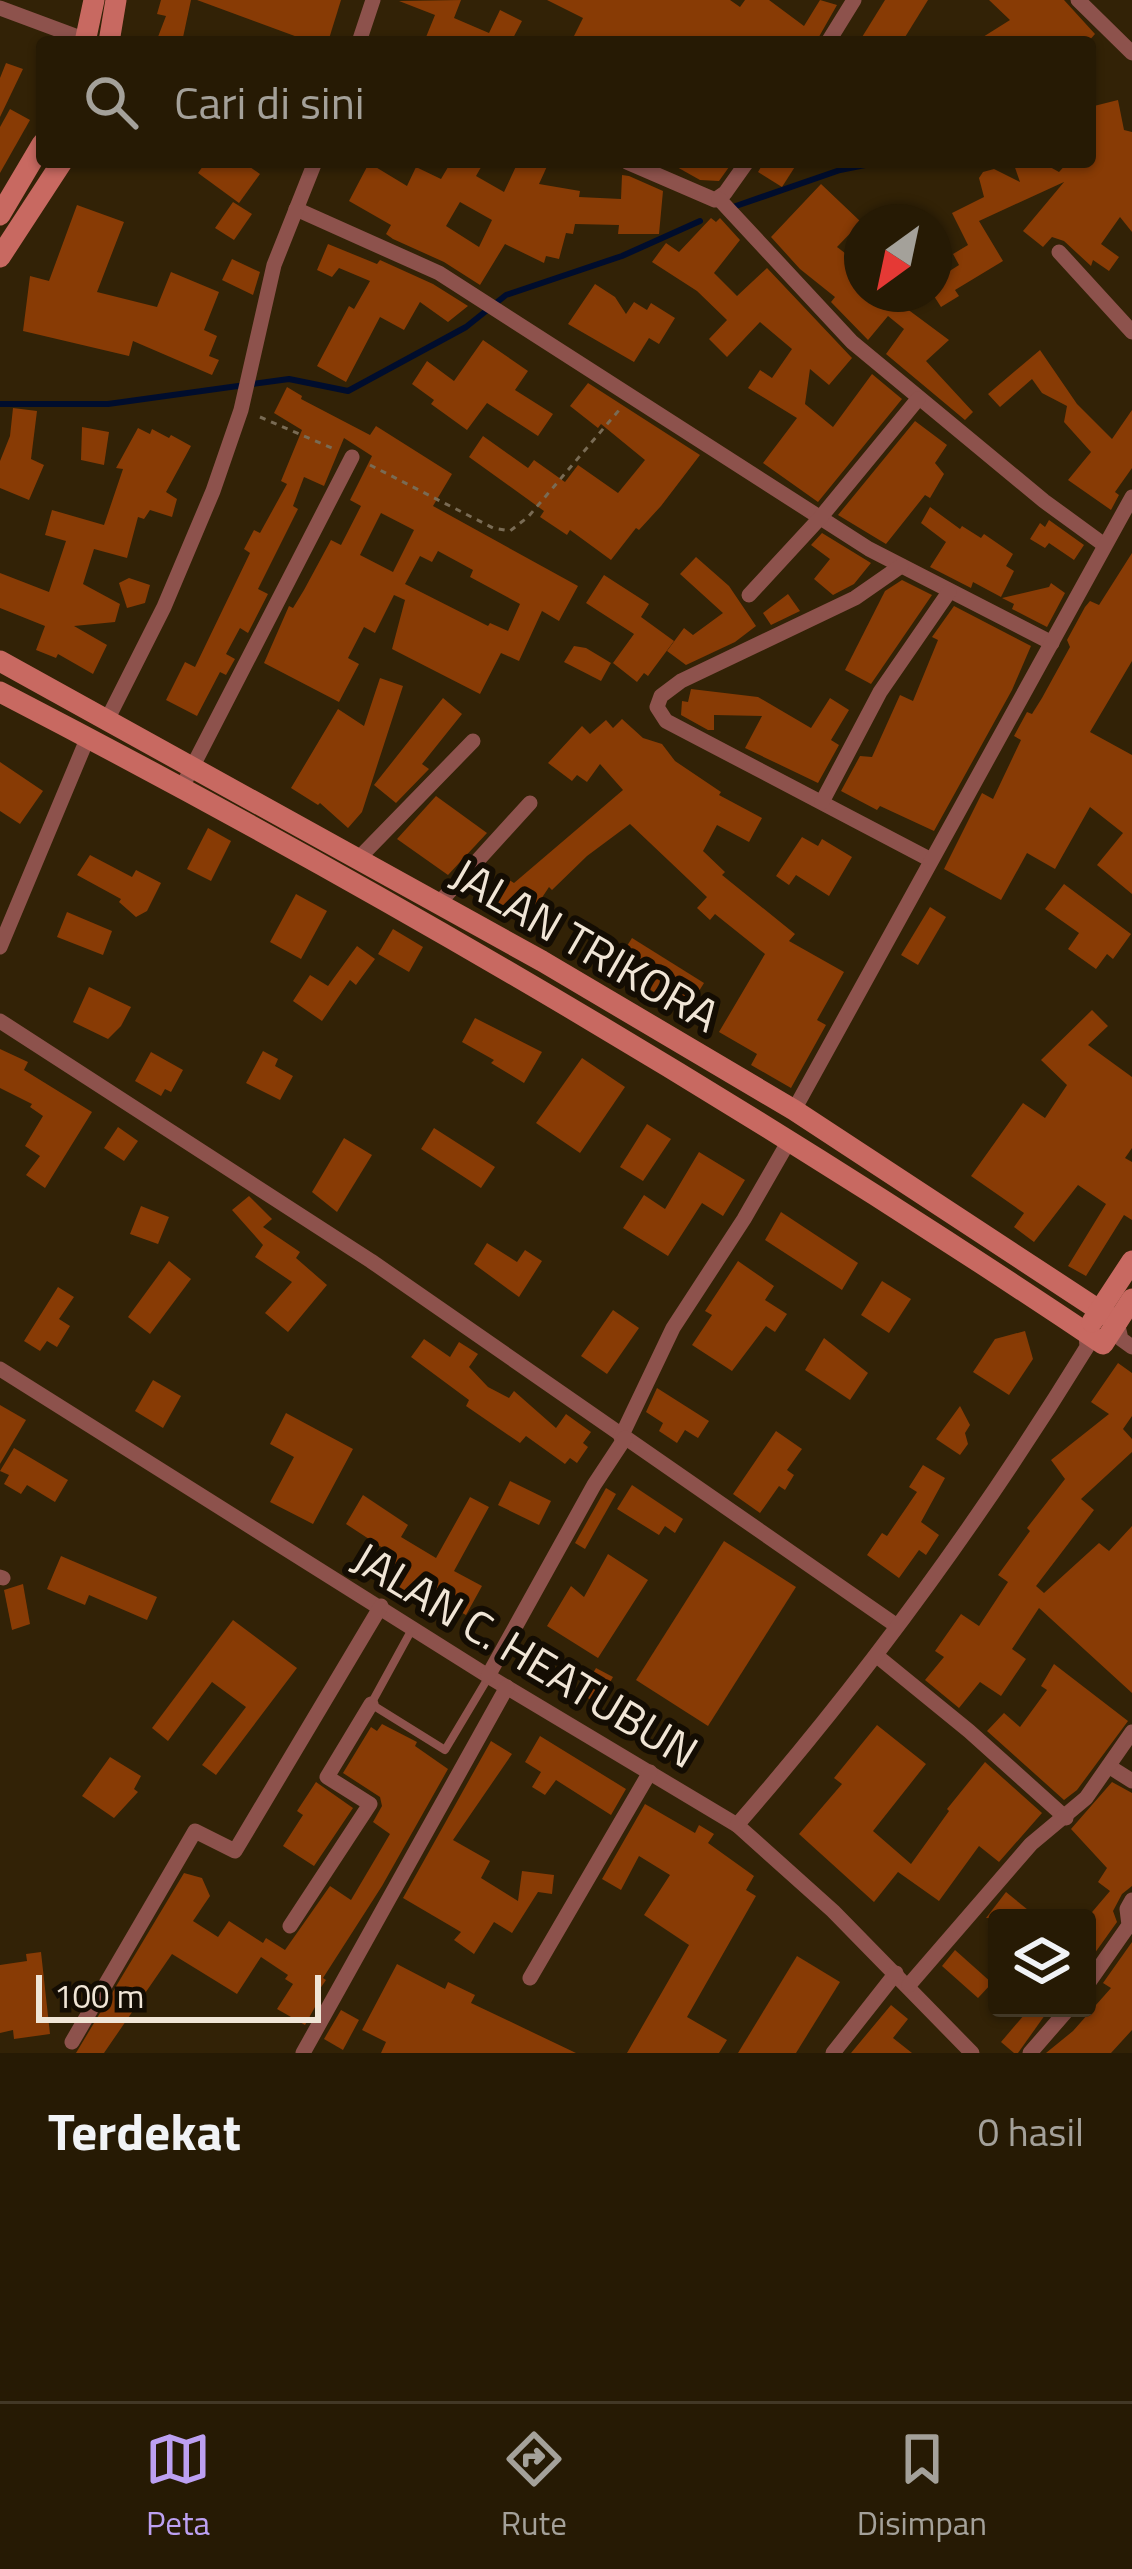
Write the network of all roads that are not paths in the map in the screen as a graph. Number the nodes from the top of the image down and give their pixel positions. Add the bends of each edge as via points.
1 (94, 0) edge
2 (116, 0) edge
3 (373, 0) edge
4 (1078, 0) edge
5 (846, 3) edge
6 (0, 8) edge
7 (79, 36) edge
8 (93, 36) edge
9 (96, 36) edge
10 (361, 36) edge
11 (831, 36) edge
12 (1132, 53) edge
13 (36, 154) edge
14 (58, 168) edge
15 (313, 168) edge
16 (640, 168) edge
17 (742, 168) edge
18 (719, 199) junction
19 (296, 209) junction
20 (0, 215) edge
21 (1059, 252) dead end
22 (0, 257) edge
23 (1132, 332) edge
24 (918, 399) junction
25 (352, 457) road end
26 (1132, 497) edge
27 (820, 518) junction
28 (1103, 544) junction
29 (901, 566) junction
30 (949, 592) junction
31 (749, 595) dead end
32 (1052, 644) junction
33 (0, 661) edge
34 (0, 692) edge
35 (107, 720) junction
36 (88, 737) junction
37 (473, 741) dead end
38 (194, 766) junction
39 (181, 789) junction
40 (822, 802) junction
41 (530, 803) dead end
42 (358, 859) junction
43 (931, 860) junction
44 (439, 903) junction
45 (0, 947) edge
46 (0, 1021) edge
47 (794, 1110) junction
48 (790, 1139) junction
49 (1132, 1261) edge
50 (1132, 1299) edge
51 (1106, 1335) edge
52 (0, 1369) edge
53 (623, 1437) junction
54 (381, 1606) junction
55 (897, 1626) junction
56 (412, 1630) junction
57 (877, 1656) junction
58 (488, 1676) junction
59 (507, 1687) junction
60 (371, 1704) junction
61 (1132, 1732) edge
62 (1109, 1767) junction
63 (650, 1772) junction
64 (1132, 1781) edge
65 (1066, 1818) junction
66 (737, 1825) junction
67 (1132, 1900) edge
68 (290, 1926) dead end
69 (1096, 1972) edge
70 (530, 1978) dead end
71 (903, 1979) junction
72 (1062, 2017) edge
73 (72, 2042) dead end
74 (303, 2053) edge
75 (833, 2053) edge
76 (972, 2053) edge
77 (1030, 2053) edge

1 - 8 main road
2 - 9 main road
3 - 10 street
4 - 12 street
5 - 11 street
6 - 7 street
13 - 20 main road
14 - 22 main road
15 - 19 street
16 - 18 street
17 - 18 street
18 - 24 street via 852,342
19 - 27 street via 439,273
19 - 35 street via 274,265 242,410 171,590
21 - 23 street
24 - 27 street
24 - 28 street
25 - 38 street
26 - 28 street
27 - 29 street
27 - 31 street
28 - 32 street
29 - 30 street
29 - 40 street via 854,598 681,681 657,707 666,721
30 - 32 street
30 - 40 street via 880,692
32 - 43 street
33 - 35 main road, JALAN TRIKORA
34 - 36 main road, JALAN TRIKORA
35 - 38 main road, JALAN TRIKORA
36 - 39 main road, JALAN TRIKORA
36 - 45 street
37 - 42 street
38 - 39 street
38 - 42 main road, JALAN TRIKORA
39 - 48 main road, JALAN TRIKORA
40 - 43 street
41 - 44 street
42 - 44 main road, JALAN TRIKORA
43 - 47 street
44 - 47 main road, JALAN TRIKORA
46 - 53 street via 371,1261
47 - 51 main road, JALAN TRIKORA
48 - 51 main road, JALAN TRIKORA
48 - 53 street via 673,1328
49 - 51 main road
50 - 51 main road
51 - 55 street
52 - 54 street, JALAN C. HEATUBUN
53 - 55 street
53 - 58 street
54 - 56 street, JALAN C. HEATUBUN
54 - 73 street via 235,1851 195,1831
55 - 57 street
56 - 58 street, JALAN C. HEATUBUN
56 - 60 lane
57 - 65 street
57 - 66 street
58 - 59 street, JALAN C. HEATUBUN
58 - 60 lane via 445,1750
59 - 63 street, JALAN C. HEATUBUN
59 - 74 street
60 - 68 street via 327,1777 370,1804
61 - 62 street
62 - 64 street
62 - 65 street
63 - 66 street, JALAN C. HEATUBUN
63 - 70 street
65 - 71 street via 1031,1844
66 - 71 street, JALAN C. HEATUBUN
67 - 69 street via 1129,1924
71 - 75 street
71 - 76 street, JALAN C. HEATUBUN
72 - 77 street

